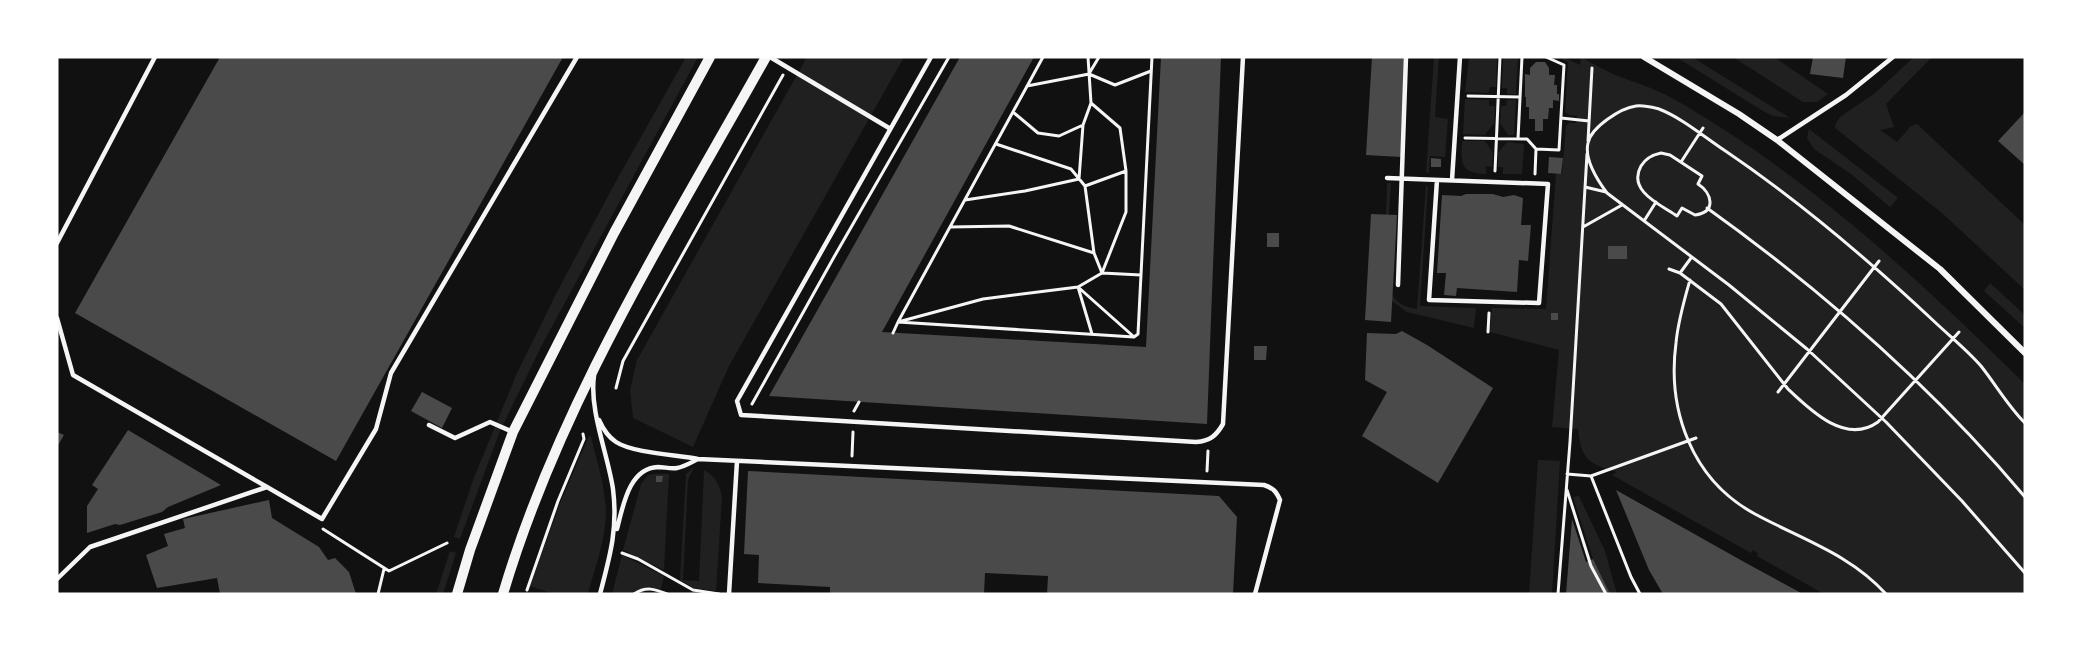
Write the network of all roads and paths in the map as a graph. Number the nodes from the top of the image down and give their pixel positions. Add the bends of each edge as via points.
1 (155, 57) edge
2 (577, 57) edge
3 (710, 57) edge
4 (768, 57) edge
5 (931, 57) edge
6 (949, 57) edge
7 (1043, 57) edge
8 (1088, 57) edge
9 (1099, 57) edge
10 (1152, 57) edge
11 (1243, 57) edge
12 (1406, 57) edge
13 (1460, 57) edge
14 (1500, 57) edge
15 (1522, 57) edge
16 (1546, 57) edge
17 (1644, 57) edge
18 (1893, 57) edge
19 (787, 68) junction
20 (1592, 68) dead end
21 (1151, 71) junction
22 (1089, 74) junction
23 (1027, 86) junction
24 (1457, 96) junction
25 (1498, 97) junction
26 (1520, 97) junction
27 (1090, 104) junction
28 (1013, 112) junction
29 (1561, 118) junction
30 (1589, 121) junction
31 (1083, 125) junction
32 (889, 128) junction
33 (1703, 128) dead end
34 (1699, 134) junction
35 (1454, 138) junction
36 (1496, 138) junction
37 (1518, 139) junction
38 (1778, 140) junction
39 (995, 144) junction
40 (1587, 144) junction
41 (1536, 149) junction
42 (1681, 162) junction
43 (1126, 171) junction
44 (1387, 178) dead end
45 (1402, 178) junction
46 (1079, 179) junction
47 (1437, 180) junction
48 (1452, 180) junction
49 (1494, 182) junction
50 (1534, 183) junction
51 (1085, 186) junction
52 (1585, 187) junction
53 (1608, 193) junction
54 (965, 200) junction
55 (1656, 202) junction
56 (1622, 205) junction
57 (1707, 208) junction
58 (1644, 222) junction
59 (950, 227) junction
60 (1582, 227) junction
61 (57, 243) edge
62 (1094, 253) junction
63 (1691, 257) junction
64 (1879, 261) dead end
65 (1875, 267) junction
66 (1669, 269) dead end
67 (1102, 273) junction
68 (1680, 273) junction
69 (1141, 274) junction
70 (1690, 280) junction
71 (1398, 285) dead end
72 (1078, 287) junction
73 (1490, 302) junction
74 (1839, 312) junction
75 (57, 318) edge
76 (898, 322) junction
77 (1488, 332) dead end
78 (1959, 332) dead end
79 (893, 333) dead end
80 (1092, 334) junction
81 (1134, 337) junction
82 (1953, 339) junction
83 (1809, 351) junction
84 (2025, 353) edge
85 (600, 354) junction
86 (1915, 381) junction
87 (1784, 384) junction
88 (616, 388) dead end
89 (1778, 392) dead end
90 (763, 406) dead end
91 (854, 411) dead end
92 (866, 411) dead end
93 (1882, 418) junction
94 (598, 420) junction
95 (2025, 423) edge
96 (429, 425) dead end
97 (513, 432) junction
98 (583, 434) dead end
99 (1696, 438) dead end
100 (1209, 440) junction
101 (1687, 441) junction
102 (698, 459) junction
103 (737, 461) junction
104 (1567, 474) junction
105 (1591, 476) junction
106 (1207, 484) junction
107 (267, 487) junction
108 (1566, 488) junction
109 (2025, 496) edge
110 (322, 519) junction
111 (615, 536) junction
112 (447, 543) dead end
113 (612, 550) junction
114 (384, 569) junction
115 (2025, 573) edge
116 (57, 579) edge
117 (527, 590) dead end
118 (378, 594) edge
119 (457, 594) edge
120 (503, 594) edge
121 (600, 594) edge
122 (634, 594) edge
123 (668, 594) edge
124 (719, 594) edge
125 (729, 594) edge
126 (1255, 594) edge
127 (1558, 594) edge
128 (1606, 594) edge
129 (1640, 594) edge
130 (1886, 594) edge

1 - 61 lane
2 - 110 lane via 391,373 376,429
3 - 97 street via 614,233
4 - 19 lane
4 - 85 street
5 - 32 lane
6 - 90 path via 751,405
7 - 23 path
8 - 22 path
9 - 22 path
10 - 21 path
11 - 100 lane via 1223,424
12 - 45 lane
13 - 24 lane
14 - 25 path
15 - 26 path
16 - 29 path via 1564,65
17 - 38 street
18 - 38 lane via 1846,95
19 - 32 lane
19 - 88 path via 623,362
20 - 30 path
21 - 22 path via 1115,85
21 - 69 path
22 - 23 path
22 - 27 path
23 - 28 path
24 - 25 path
24 - 35 lane
25 - 26 path
25 - 36 path
26 - 37 path
27 - 31 path
27 - 43 path via 1120,128
28 - 31 path via 1038,133 1059,136
28 - 39 path
29 - 30 path
29 - 41 path via 1559,150
30 - 40 path
31 - 46 path
32 - 100 lane via 737,401 741,415
33 - 34 path
34 - 40 path via 1664,112 1638,106 1622,110 1604,123
34 - 42 path
34 - 65 path via 1797,203
35 - 36 path
35 - 48 lane
36 - 37 path
36 - 49 path
37 - 41 path via 1527,139
38 - 84 street via 1940,269
39 - 46 path via 1071,169
39 - 54 path
40 - 52 path
40 - 53 path via 1592,168
41 - 50 path
42 - 55 path via 1661,153 1642,164 1640,187
42 - 57 path via 1702,176 1698,184 1709,194
43 - 51 path
43 - 67 path via 1126,212
44 - 45 lane
45 - 47 lane
45 - 71 lane
46 - 51 path
46 - 54 path
47 - 48 lane
47 - 73 lane via 1429,300
48 - 49 lane
49 - 50 lane
50 - 73 lane via 1548,184 1539,303
51 - 62 path
52 - 53 path
52 - 60 path
53 - 56 path
54 - 59 path
55 - 57 path via 1677,216 1682,208 1695,215
55 - 58 path
56 - 58 path
56 - 60 path
57 - 74 path
58 - 63 path
59 - 62 path via 1009,226
59 - 76 path
60 - 104 path
62 - 67 path
63 - 68 path
63 - 83 path
64 - 65 path
65 - 74 path
65 - 82 path
66 - 68 path
67 - 69 path
67 - 72 path
68 - 70 path
69 - 81 path via 1138,334
70 - 87 path via 1721,304
70 - 101 path via 1678,327 1674,372
72 - 76 path via 983,299
72 - 80 path
72 - 81 path
73 - 77 path
74 - 83 path
74 - 86 path
75 - 107 lane via 74,375
76 - 79 path
76 - 80 path
78 - 82 path
80 - 81 path
82 - 86 path
82 - 95 path via 1983,369
83 - 87 path
83 - 93 path
85 - 94 lane via 594,381
85 - 120 street via 561,436
86 - 93 path
86 - 109 path
87 - 89 path
87 - 93 path via 1813,411 1845,429 1862,430
91 - 92 path
93 - 115 path
94 - 102 lane via 618,443
94 - 111 lane via 612,486
96 - 97 lane via 455,438 490,422
97 - 119 street
98 - 117 path via 585,439
99 - 101 path
100 - 106 path
101 - 105 path
101 - 130 path via 1703,469 1730,497 1846,560
102 - 103 lane
102 - 111 lane via 679,468 657,467 638,474
103 - 106 lane
103 - 125 lane
104 - 105 path
104 - 108 path
105 - 129 path
106 - 126 lane via 1264,485 1277,492 1280,500
107 - 110 lane
107 - 116 lane via 90,547
108 - 127 path
108 - 128 path via 1589,560
110 - 114 path via 321,528
111 - 113 lane
112 - 114 path via 389,571
113 - 121 lane
113 - 124 path via 638,559 693,590
114 - 118 path
122 - 123 path via 654,588

